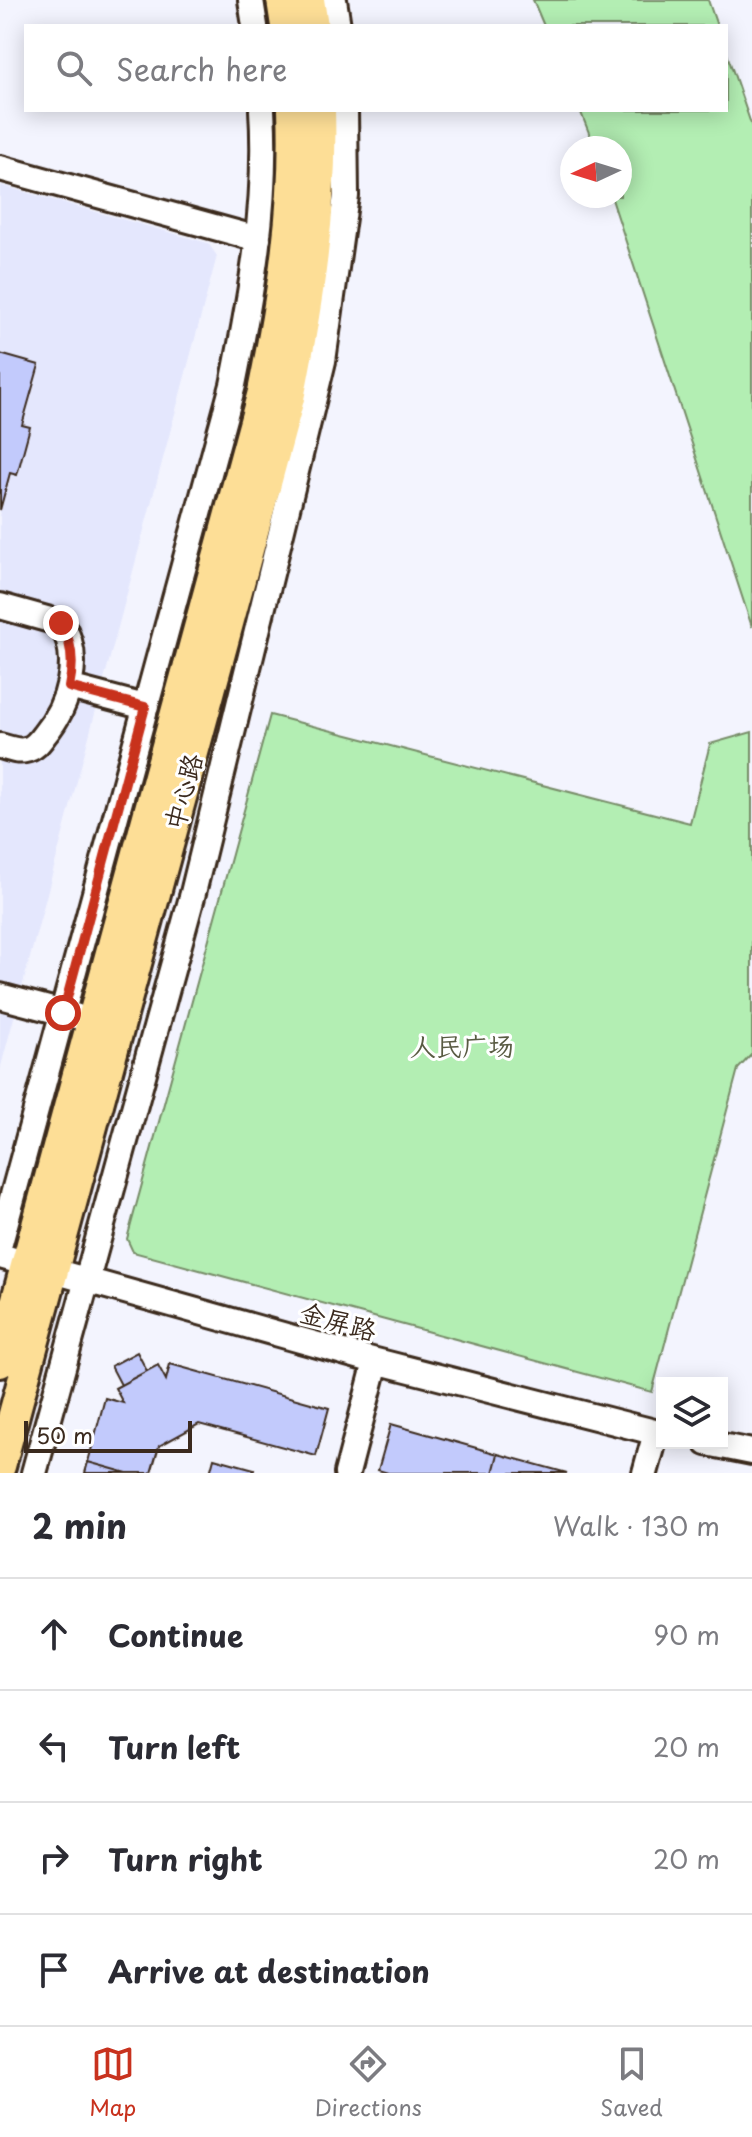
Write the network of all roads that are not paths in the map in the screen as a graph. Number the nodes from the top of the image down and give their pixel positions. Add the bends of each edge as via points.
1 (251, 0) edge
2 (282, 0) edge
3 (309, 0) edge
4 (334, 0) edge
5 (255, 24) edge
6 (286, 24) edge
7 (313, 24) edge
8 (338, 24) edge
9 (262, 112) edge
10 (293, 112) edge
11 (320, 112) edge
12 (345, 112) edge
13 (0, 168) edge
14 (258, 239) junction
15 (0, 606) edge
16 (69, 687) junction
17 (145, 707) junction
18 (0, 746) edge
19 (0, 996) edge
20 (63, 1013) junction
21 (94, 1021) junction
22 (0, 1243) edge
23 (27, 1264) edge
24 (87, 1281) junction
25 (0, 1362) edge
26 (376, 1362) junction
27 (656, 1433) edge
28 (656, 1442) edge
29 (728, 1447) edge
30 (752, 1452) edge
31 (0, 1466) edge
32 (34, 1473) edge
33 (347, 1473) edge
34 (645, 1473) edge

1 - 5 street
2 - 6 main road
3 - 7 main road
4 - 8 street
9 - 14 street
10 - 21 main road, 中心路 via 288,242 263,392
11 - 23 main road, 中心路 via 315,244 289,398
12 - 24 street via 346,196 323,361 192,897
13 - 14 street
14 - 17 street via 233,385
15 - 16 street via 61,623 71,648
16 - 17 street
16 - 18 street via 55,722 35,746 17,751
17 - 20 street
19 - 20 street
20 - 21 street
20 - 22 street
21 - 23 main road, 中心路
23 - 24 street, 金屏路
23 - 25 main road, 中心路
23 - 31 main road, 中心路
24 - 26 street, 金屏路
24 - 32 street
26 - 27 street, 金屏路
26 - 33 street
28 - 34 street
29 - 30 street

